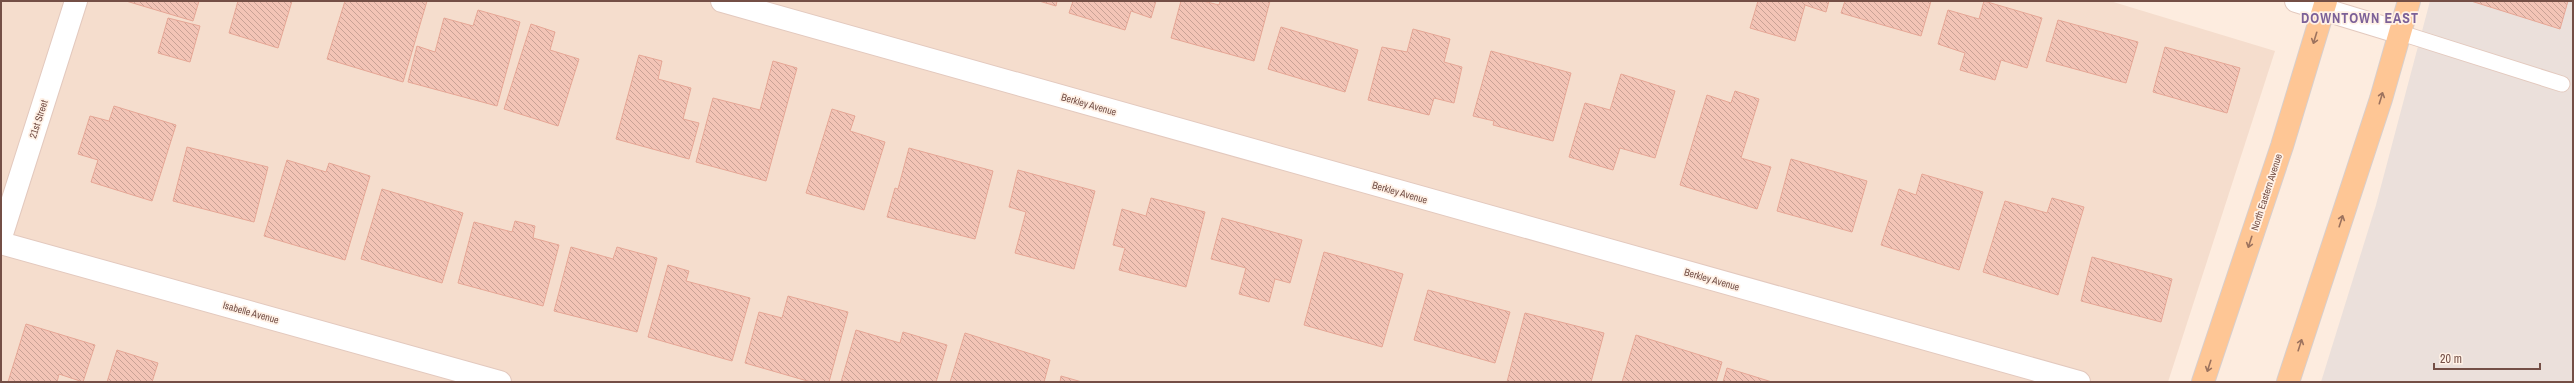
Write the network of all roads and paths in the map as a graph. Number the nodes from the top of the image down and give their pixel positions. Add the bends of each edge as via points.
1 (76, 1) edge
2 (722, 1) edge
3 (2296, 1) edge
4 (2409, 1) edge
5 (2325, 5) edge
6 (2401, 33) junction
7 (2562, 84) dead end
8 (1, 237) edge
9 (1, 243) edge
10 (500, 382) edge
11 (2079, 382) edge
12 (2203, 382) edge
13 (2288, 382) edge

1 - 8 street, 21st Street
2 - 11 street, Berkley Avenue
3 - 5 street
4 - 6 main road
5 - 6 street
5 -> 12 main road, North Eastern Avenue via 2282,146
6 - 7 lane
13 -> 6 main road
9 - 10 street, Isabelle Avenue

